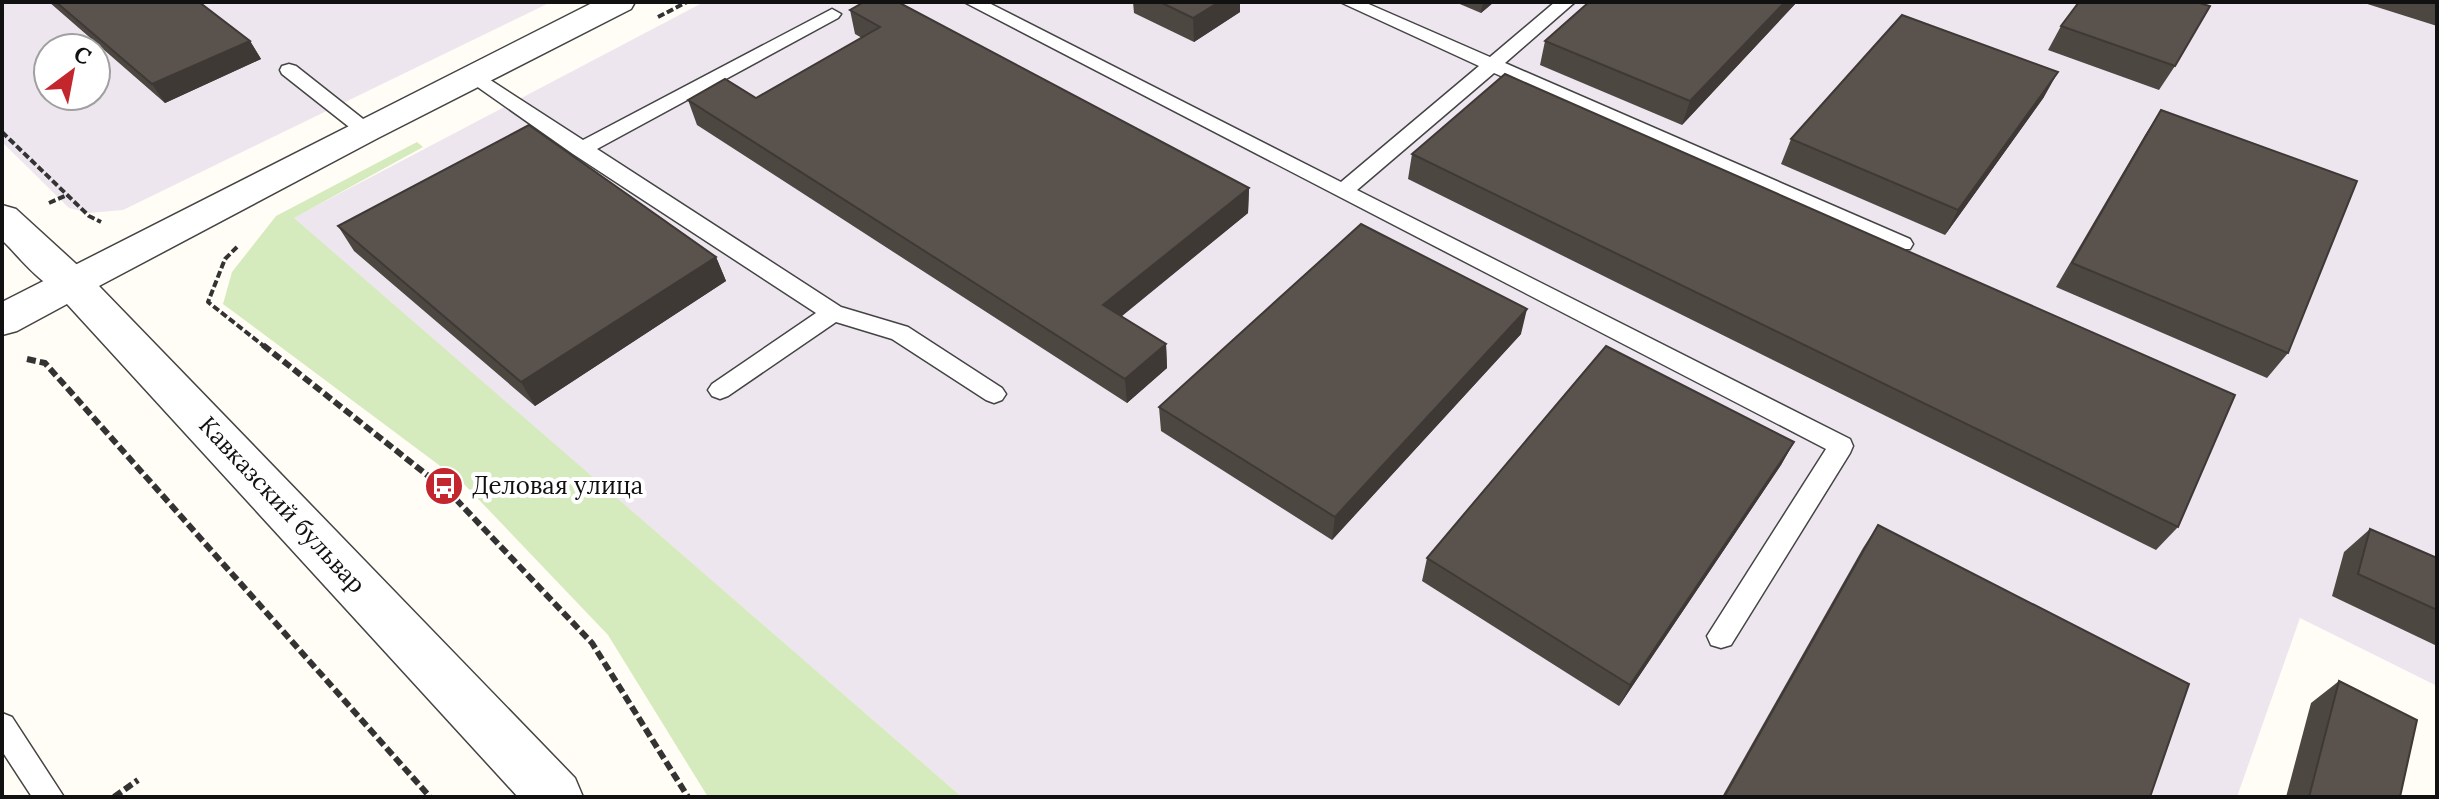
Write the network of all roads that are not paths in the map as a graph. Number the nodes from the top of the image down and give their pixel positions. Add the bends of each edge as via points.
1 (619, 2) edge
2 (973, 2) edge
3 (1349, 2) edge
4 (1566, 2) edge
5 (832, 14) dead end
6 (1492, 64) junction
7 (289, 70) dead end
8 (471, 76) junction
9 (365, 130) junction
10 (580, 150) junction
11 (1343, 191) junction
12 (2, 218) edge
13 (1902, 244) dead end
14 (72, 283) junction
15 (833, 313) junction
16 (2, 320) edge
17 (720, 390) dead end
18 (994, 394) dead end
19 (1721, 636) dead end
20 (2, 726) edge
21 (49, 797) edge
22 (555, 797) edge

1 - 8 street
2 - 11 lane
3 - 6 lane
4 - 6 lane
5 - 10 lane
6 - 11 lane
6 - 13 lane
7 - 9 lane
8 - 9 street
8 - 10 lane
9 - 14 street
10 - 15 lane
11 - 19 lane via 1841,446
12 - 14 street, Кавказский бульвар
14 - 16 street
14 - 22 street, Кавказский бульвар
15 - 17 lane
15 - 18 lane via 900,333
20 - 21 lane

